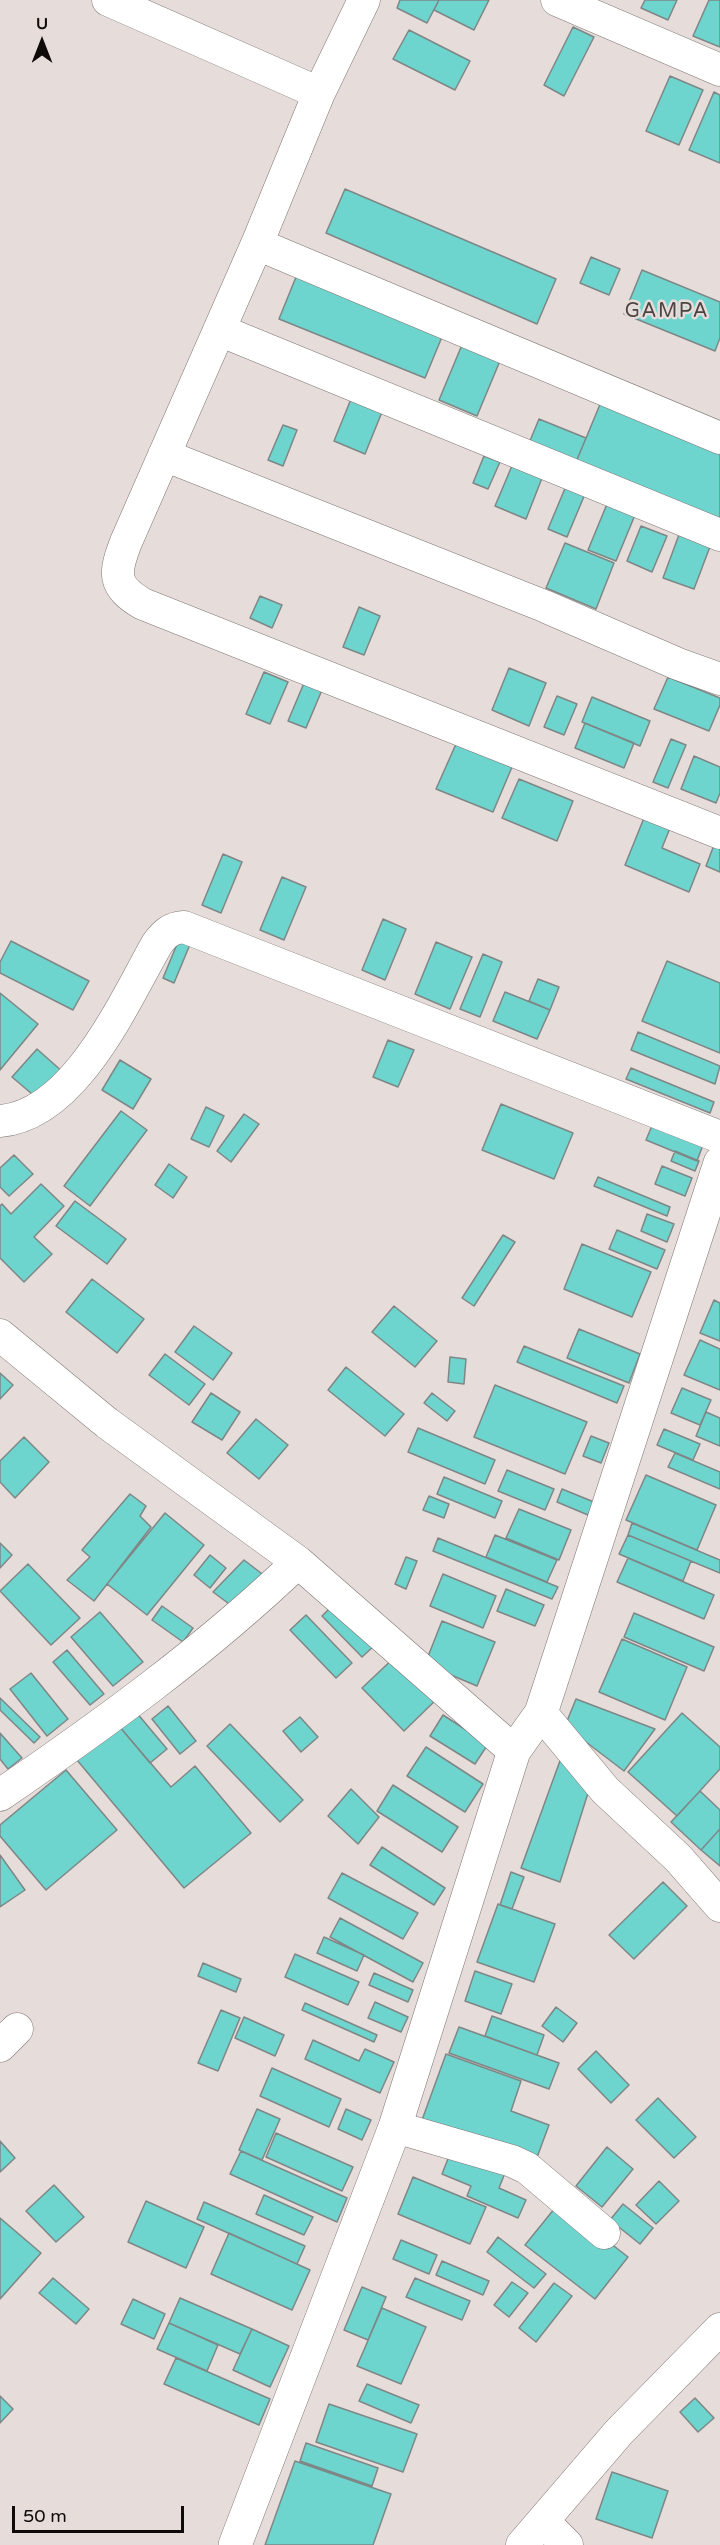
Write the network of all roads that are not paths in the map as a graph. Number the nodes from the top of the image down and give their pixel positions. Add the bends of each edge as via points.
1 (108, 0) edge
2 (364, 0) edge
3 (557, 0) edge
4 (720, 70) edge
5 (319, 93) junction
6 (257, 244) junction
7 (219, 330) junction
8 (720, 438) edge
9 (164, 455) junction
10 (720, 535) edge
11 (720, 679) edge
12 (720, 833) edge
13 (0, 1121) edge
14 (720, 1137) edge
15 (719, 1174) edge
16 (0, 1335) edge
17 (298, 1562) junction
18 (541, 1713) junction
19 (514, 1751) junction
20 (0, 1795) edge
21 (720, 1906) edge
22 (395, 2127) junction
23 (604, 2233) dead end
24 (720, 2329) edge
25 (543, 2521) junction
26 (236, 2545) edge
27 (522, 2545) edge
28 (567, 2545) edge

1 - 5 street
2 - 5 street
3 - 4 street
5 - 6 street
6 - 7 street
6 - 8 street
7 - 9 street
7 - 10 street
9 - 11 street
9 - 12 street via 118,563 118,582 128,595
13 - 14 street via 36,1110 68,1085 106,1032 165,933 184,927
15 - 18 main road
16 - 17 street via 106,1423
17 - 19 street
17 - 20 street via 223,1631
18 - 19 main road
18 - 21 street via 605,1790 678,1858
19 - 22 main road
22 - 23 street via 527,2168
22 - 26 main road
24 - 25 street via 619,2432
25 - 27 street
25 - 28 street

